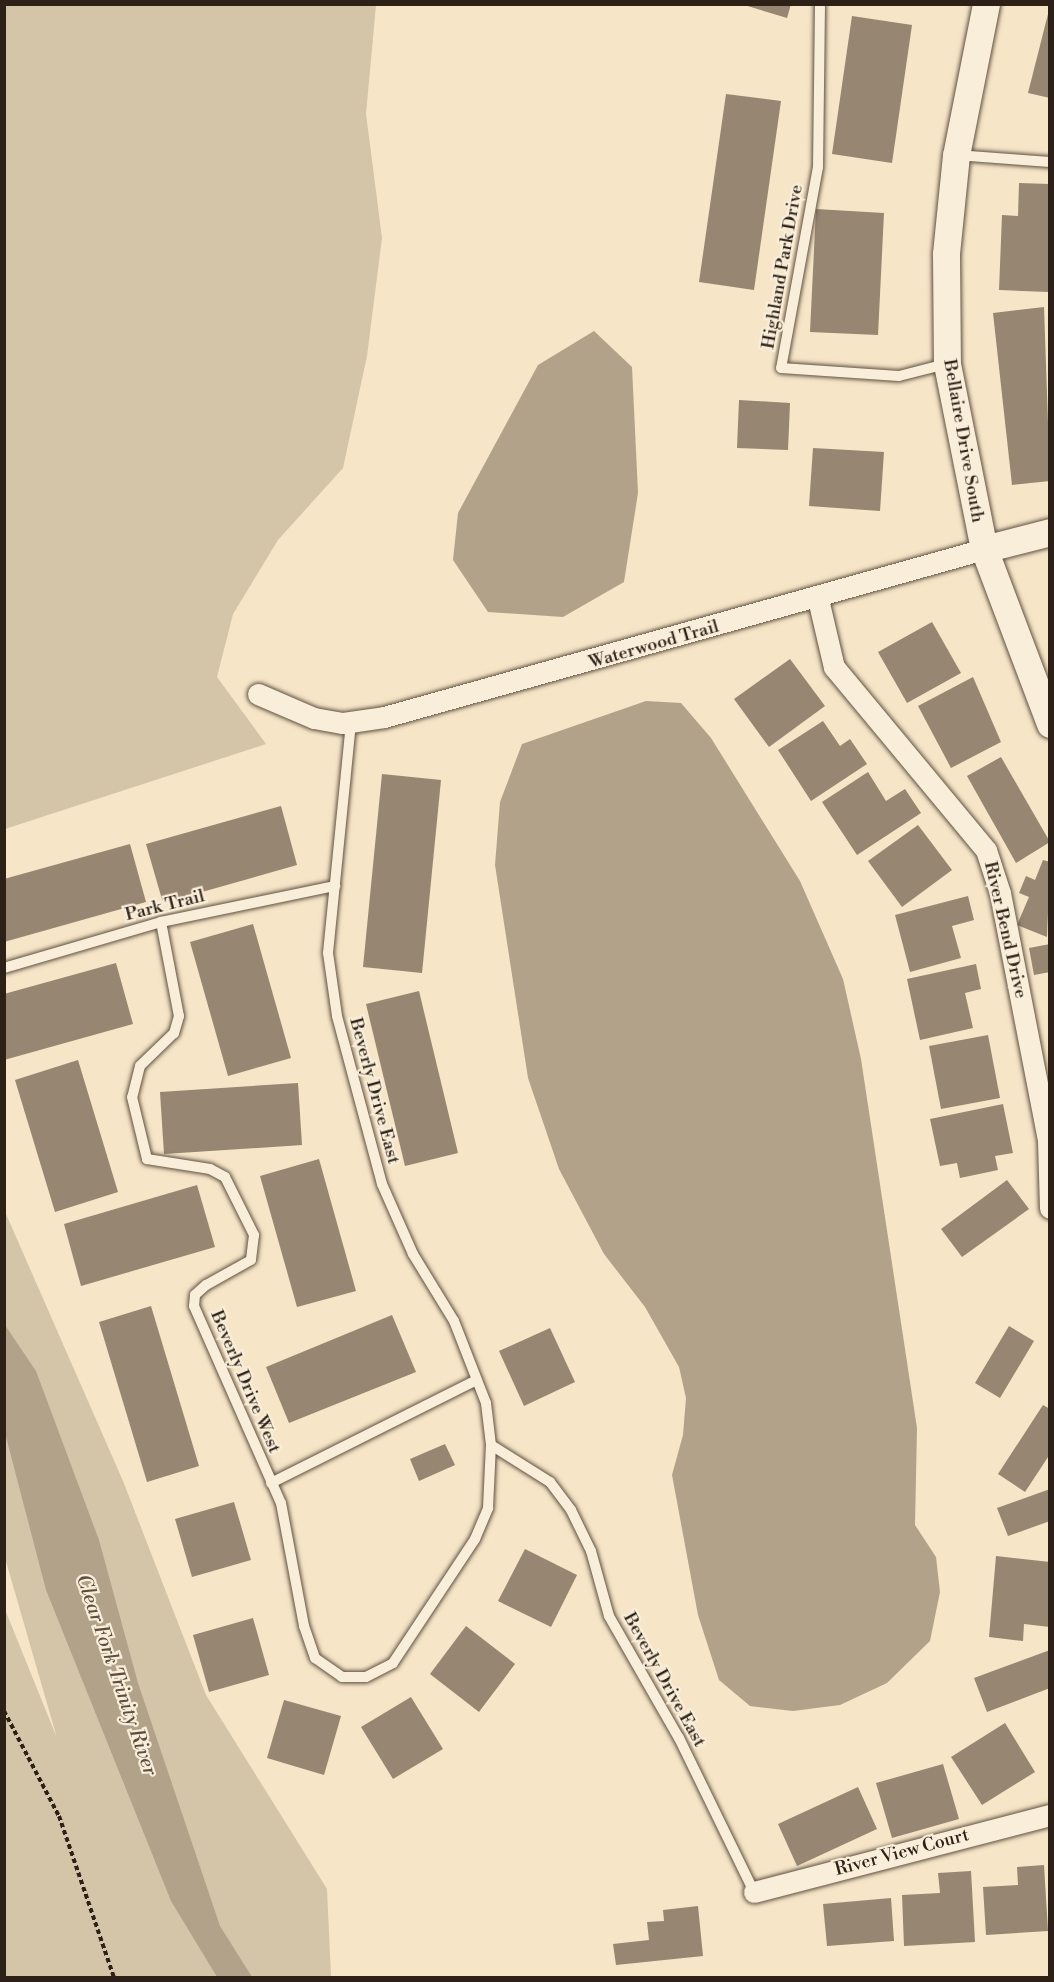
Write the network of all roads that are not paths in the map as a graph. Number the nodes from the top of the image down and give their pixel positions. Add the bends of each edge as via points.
1 (820, 4) edge
2 (986, 4) edge
3 (956, 155) junction
4 (1050, 162) edge
5 (947, 364) junction
6 (1050, 532) edge
7 (984, 549) junction
8 (818, 599) junction
9 (258, 693) dead end
10 (1047, 714) edge
11 (351, 722) junction
12 (335, 886) junction
13 (160, 922) junction
14 (4, 968) edge
15 (1050, 1208) edge
16 (477, 1380) junction
17 (492, 1445) junction
18 (271, 1483) junction
19 (437, 1597) joint
20 (1050, 1815) edge
21 (754, 1892) joint

1 - 5 lane, Highland Park Drive via 818,167 781,368 899,376
2 - 3 street, Bellaire Drive South
3 - 4 lane
3 - 5 street, Bellaire Drive South via 946,254
5 - 7 street, Bellaire Drive South
6 - 7 street, Waterwood Trail
7 - 8 street, Waterwood Trail
7 - 10 street, Bellaire Drive South
8 - 11 street, Waterwood Trail via 482,693
8 - 15 street, River Bend Drive via 834,667 986,850 1000,893 1048,1141
9 - 11 street, Waterwood Trail via 314,718
11 - 12 lane, Beverly Drive East
12 - 13 lane, Park Trail
12 - 16 lane, Beverly Drive East via 328,953 337,1016 382,1184 413,1254 454,1321
13 - 14 lane, Park Trail
13 - 18 lane, Beverly Drive West via 178,1016 174,1033 140,1066 132,1097 147,1160 210,1169 225,1177 254,1236 251,1260 206,1285 195,1295 194,1306
16 - 17 lane, Beverly Drive East
16 - 18 lane
17 - 19 lane, Beverly Drive East via 488,1508 475,1539
17 - 21 lane, Beverly Drive East via 550,1482 571,1510 591,1551 609,1616 679,1738
18 - 19 lane, Beverly Drive West via 296,1563 315,1658 342,1677 366,1677 393,1663
20 - 21 street, River View Court

